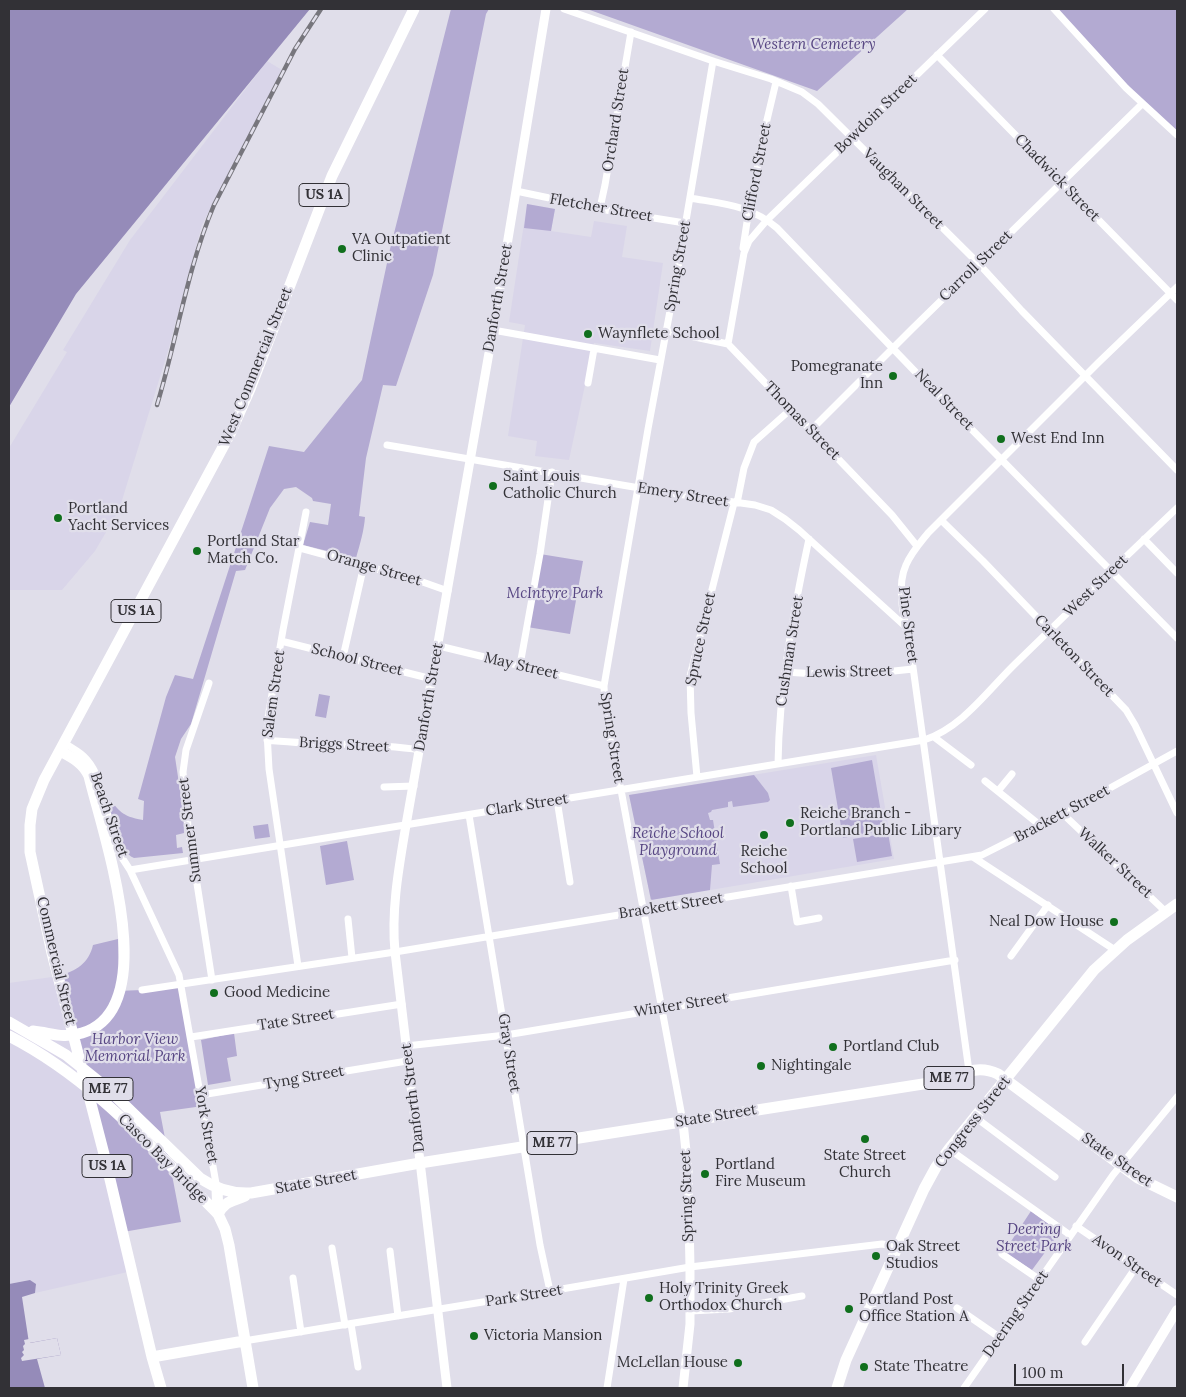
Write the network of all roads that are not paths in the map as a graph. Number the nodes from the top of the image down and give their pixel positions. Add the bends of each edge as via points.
1 (414, 9) edge
2 (546, 9) edge
3 (567, 9) edge
4 (985, 9) edge
5 (1054, 9) edge
6 (631, 32) junction
7 (937, 55) junction
8 (713, 61) junction
9 (776, 82) junction
10 (1142, 104) junction
11 (1177, 135) edge
12 (852, 137) junction
13 (1062, 183) junction
14 (516, 192) junction
15 (690, 198) junction
16 (600, 208) junction
17 (749, 210) junction
18 (767, 220) junction
19 (685, 224) junction
20 (742, 263) junction
21 (978, 264) junction
22 (1177, 287) edge
23 (1170, 294) junction
24 (1177, 300) edge
25 (493, 330) junction
26 (666, 331) junction
27 (728, 344) junction
28 (893, 347) junction
29 (594, 349) junction
30 (660, 360) junction
31 (1086, 375) junction
32 (588, 383) dead end
33 (790, 410) junction
34 (811, 430) junction
35 (387, 445) dead end
36 (470, 459) junction
37 (1002, 459) junction
38 (1177, 470) edge
39 (552, 472) junction
40 (639, 488) junction
41 (735, 503) junction
42 (1177, 508) edge
43 (306, 512) dead end
44 (941, 520) junction
45 (809, 539) junction
46 (1144, 539) junction
47 (917, 546) junction
48 (300, 548) junction
49 (364, 566) junction
50 (1112, 571) junction
51 (1177, 573) edge
52 (448, 591) junction
53 (907, 629) junction
54 (1049, 631) junction
55 (1177, 638) edge
56 (282, 641) junction
57 (438, 646) junction
58 (343, 657) junction
59 (520, 665) junction
60 (913, 669) junction
61 (785, 672) junction
62 (432, 678) junction
63 (209, 683) dead end
64 (604, 686) junction
65 (934, 737) junction
66 (267, 740) junction
67 (924, 740) junction
68 (62, 747) junction
69 (420, 750) junction
70 (1177, 751) edge
71 (778, 764) junction
72 (1154, 764) junction
73 (971, 766) dead end
74 (1012, 774) dead end
75 (697, 777) junction
76 (985, 781) dead end
77 (414, 786) junction
78 (384, 787) dead end
79 (621, 790) junction
80 (998, 791) junction
81 (557, 800) junction
82 (1177, 813) edge
83 (469, 814) junction
84 (1063, 814) junction
85 (30, 825) joint
86 (406, 825) junction
87 (1041, 826) junction
88 (281, 845) junction
89 (973, 857) junction
90 (192, 860) junction
91 (940, 862) junction
92 (130, 870) junction
93 (570, 882) dead end
94 (791, 886) junction
95 (1177, 904) edge
96 (1048, 905) junction
97 (644, 911) junction
98 (1166, 912) junction
99 (819, 918) dead end
100 (348, 919) dead end
101 (489, 936) junction
102 (1115, 950) junction
103 (395, 952) junction
104 (1011, 956) dead end
105 (352, 958) junction
106 (955, 960) junction
107 (298, 966) junction
108 (212, 980) junction
109 (182, 985) junction
110 (142, 990) dead end
111 (402, 1004) junction
112 (662, 1008) junction
113 (9, 1022) edge
114 (24, 1031) junction
115 (506, 1035) junction
116 (9, 1036) edge
117 (191, 1037) junction
118 (406, 1046) junction
119 (407, 1061) junction
120 (969, 1071) junction
121 (1005, 1080) junction
122 (201, 1095) junction
123 (1177, 1097) edge
124 (975, 1117) junction
125 (683, 1122) junction
126 (524, 1147) junction
127 (949, 1149) junction
128 (420, 1163) junction
129 (1121, 1165) junction
130 (189, 1176) junction
131 (1055, 1177) dead end
132 (217, 1189) junction
133 (251, 1193) junction
134 (1177, 1197) edge
135 (218, 1214) junction
136 (1076, 1226) junction
137 (1070, 1235) junction
138 (898, 1247) junction
139 (332, 1248) dead end
140 (390, 1252) dead end
141 (1002, 1254) dead end
142 (690, 1267) junction
143 (1136, 1267) junction
144 (293, 1278) dead end
145 (624, 1279) junction
146 (1040, 1280) junction
147 (550, 1291) junction
148 (1177, 1295) edge
149 (802, 1296) dead end
150 (957, 1308) dead end
151 (438, 1310) junction
152 (690, 1310) junction
153 (1177, 1310) edge
154 (398, 1316) junction
155 (348, 1324) junction
156 (301, 1332) junction
157 (999, 1337) junction
158 (244, 1341) junction
159 (1085, 1342) dead end
160 (152, 1357) junction
161 (358, 1367) dead end
162 (161, 1388) edge
163 (253, 1388) edge
164 (447, 1388) edge
165 (607, 1388) edge
166 (683, 1388) edge
167 (837, 1388) edge
168 (964, 1388) edge
169 (1130, 1388) edge

1 - 68 main road, West Commercial Street / US 1A via 332,176 230,434
2 - 14 street, Danforth Street
3 - 6 street, Vaughan Street
4 - 7 street, Bowdoin Street
5 - 10 street
6 - 8 street, Vaughan Street
6 - 16 street, Orchard Street
7 - 12 street, Bowdoin Street
7 - 13 street, Chadwick Street
8 - 9 street, Vaughan Street
8 - 15 street, Spring Street
9 - 12 street, Vaughan Street via 802,92
9 - 17 street, Clifford Street
10 - 11 street
10 - 13 street, Carroll Street
12 - 18 street, Bowdoin Street
12 - 21 street, Vaughan Street
13 - 21 street, Carroll Street
13 - 23 street, Chadwick Street
14 - 16 street, Fletcher Street
14 - 25 street, Danforth Street
15 - 17 street, Neal Street
15 - 19 street, Spring Street
16 - 19 street, Fletcher Street
17 - 18 street, Neal Street
17 - 20 street, Clifford Street
18 - 20 street, Clifford Street via 749,241
18 - 28 street, Neal Street
19 - 26 street, Spring Street
20 - 27 street, Clifford Street
21 - 28 street, Carroll Street
21 - 31 street, Vaughan Street
22 - 23 street, Pine Street
23 - 24 street, Chadwick Street
23 - 31 street, Pine Street
25 - 29 street
25 - 36 street, Danforth Street
26 - 27 street
26 - 30 street, Spring Street
27 - 33 street, Thomas Street
28 - 34 street, Carroll Street
28 - 37 street, Neal Street
29 - 30 street
29 - 32 street
30 - 40 street, Spring Street
31 - 37 street, Pine Street
31 - 38 street, Vaughan Street
33 - 34 street, Thomas Street
33 - 41 street, Spruce Street via 754,442
34 - 47 street, Thomas Street
35 - 36 street, Emery Street
36 - 39 street, Emery Street
36 - 52 street, Danforth Street
37 - 44 street, Pine Street
37 - 50 street, Neal Street
39 - 40 street, Emery Street
39 - 59 street
40 - 41 street, Emery Street
40 - 64 street, Spring Street
41 - 45 street, Emery Street via 771,510
41 - 75 street, Spruce Street via 690,676
42 - 46 street, West Street
43 - 48 street, Salem Street
44 - 47 street, Pine Street
44 - 54 street, Carleton Street
45 - 53 street, Emery Street
45 - 61 street, Cushman Street
46 - 50 street, West Street
46 - 51 street
47 - 53 street, Pine Street via 902,577
48 - 49 street, Orange Street
48 - 56 street, Salem Street
49 - 52 street, Orange Street
49 - 58 street
50 - 54 street, West Street
50 - 55 street, Neal Street
52 - 57 street, Danforth Street
53 - 60 street, Pine Street
54 - 65 street, West Street via 956,723
54 - 72 street, Carleton Street via 1126,710
56 - 58 street, School Street
56 - 66 street, Salem Street via 268,716
57 - 59 street, May Street
57 - 62 street, Danforth Street
58 - 62 street, School Street
59 - 64 street, May Street
60 - 61 street, Lewis Street via 830,674
60 - 67 street, Pine Street
61 - 71 street, Cushman Street
62 - 69 street, Danforth Street
63 - 90 street, Summer Street via 186,750 183,772
64 - 79 street, Spring Street via 606,722
65 - 67 street, West Street
65 - 73 street
66 - 69 street, Briggs Street
66 - 88 street, Salem Street
67 - 71 street, Clark Street
67 - 91 street, Pine Street
68 - 85 main road, West Commercial Street / US 1A via 37,794
68 - 92 street, Beach Street via 84,755 91,764 119,853
68 - 114 main road via 85,767 89,776 116,883 124,966 114,1008 89,1030 69,1036
69 - 77 street, Danforth Street
70 - 72 street, Brackett Street
71 - 75 street, Clark Street
72 - 82 street, Carleton Street
72 - 84 street, Brackett Street
74 - 80 street
75 - 79 street, Clark Street
76 - 80 street
77 - 78 street
77 - 86 street, Danforth Street
79 - 81 street, Clark Street
79 - 97 street, Spring Street
80 - 87 street
81 - 83 street, Clark Street
81 - 93 street
83 - 86 street, Clark Street
83 - 101 street, Gray Street
84 - 87 street, Brackett Street
84 - 98 street, Walker Street
85 - 160 main road, Commercial Street / US 1A via 30,852 52,953
86 - 88 street, Clark Street
86 - 103 street, Danforth Street via 395,900
87 - 89 street, Brackett Street
88 - 90 street, Clark Street
88 - 107 street, Salem Street
89 - 91 street, Brackett Street
89 - 96 street
90 - 92 street, Clark Street
90 - 108 street, Summer Street
91 - 94 street, Brackett Street
91 - 106 street, Pine Street
92 - 109 street, York Street
94 - 97 street, Brackett Street
94 - 99 street via 797,922
95 - 98 main road, Congress Street
96 - 102 street
96 - 104 street
97 - 101 street, Brackett Street
97 - 112 street, Spring Street
98 - 102 main road, Congress Street
100 - 105 street
101 - 103 street, Brackett Street
101 - 115 street, Gray Street
102 - 121 main road, Congress Street via 1094,970
103 - 105 street, Brackett Street
103 - 111 street, Danforth Street
105 - 107 street, Brackett Street
106 - 112 street, Winter Street
106 - 120 street, Pine Street
107 - 108 street, Brackett Street
108 - 109 street, Brackett Street
109 - 110 street, Brackett Street
109 - 117 street, York Street
111 - 117 street, Tate Street
111 - 118 street, Danforth Street
112 - 115 street, Winter Street
112 - 125 street, Spring Street
113 - 114 main road, Casco Bay Bridge / ME 77
114 - 130 main road, Casco Bay Bridge / ME 77 via 66,1056 107,1088
115 - 118 street, Winter Street
115 - 126 street, Gray Street
116 - 130 main road, Casco Bay Bridge / ME 77 via 87,1086
117 - 122 street, York Street
118 - 119 street, Danforth Street
119 - 122 street, Tyng Street
119 - 128 street, Danforth Street
120 - 121 main road, State Street / ME 77 via 984,1069
120 - 125 main road, State Street / ME 77 via 942,1081
121 - 124 main road, Congress Street
121 - 129 main road, State Street / ME 77
122 - 132 street, York Street
123 - 129 street, Deering Street
124 - 127 main road, Congress Street
124 - 131 street
125 - 126 main road, State Street / ME 77
125 - 142 street, Spring Street via 688,1171
126 - 128 main road, State Street / ME 77
126 - 147 street, Gray Street
127 - 137 street, Avon Street
127 - 138 main road, Congress Street via 930,1178
128 - 133 main road, State Street / ME 77
128 - 151 street, Danforth Street
129 - 134 main road, State Street / ME 77 via 1147,1183
129 - 136 street, Deering Street
130 - 132 main road, Casco Bay Bridge / ME 77
130 - 135 main road, Casco Bay Bridge / ME 77
132 - 133 main road, State Street / ME 77
132 - 135 main road, York Street
133 - 135 main road via 227,1202
135 - 158 main road, York Street / ME 77 via 229,1245
136 - 137 street, Deering Street
136 - 143 street, Avon Street
137 - 146 street, Deering Street
138 - 142 street, Park Street via 882,1244
138 - 167 main road, Congress Street via 846,1360
139 - 155 street
140 - 154 street
141 - 146 street
142 - 145 street, Park Street
142 - 152 street, Spring Street
143 - 148 street, Avon Street
143 - 159 street
144 - 156 street
145 - 147 street, Park Street
145 - 165 street
146 - 157 street, Deering Street
147 - 151 street, Park Street
149 - 152 street via 730,1309
150 - 157 street
151 - 154 street, Park Street
151 - 164 street, Danforth Street
152 - 166 street, Spring Street
153 - 169 main road
154 - 155 street, Park Street
155 - 156 street, Park Street
155 - 161 street
156 - 158 street, Park Street
157 - 168 street, Deering Street
158 - 160 main road, Park Street
158 - 163 main road, York Street / ME 77
160 - 162 main road, Commercial Street / US 1A

